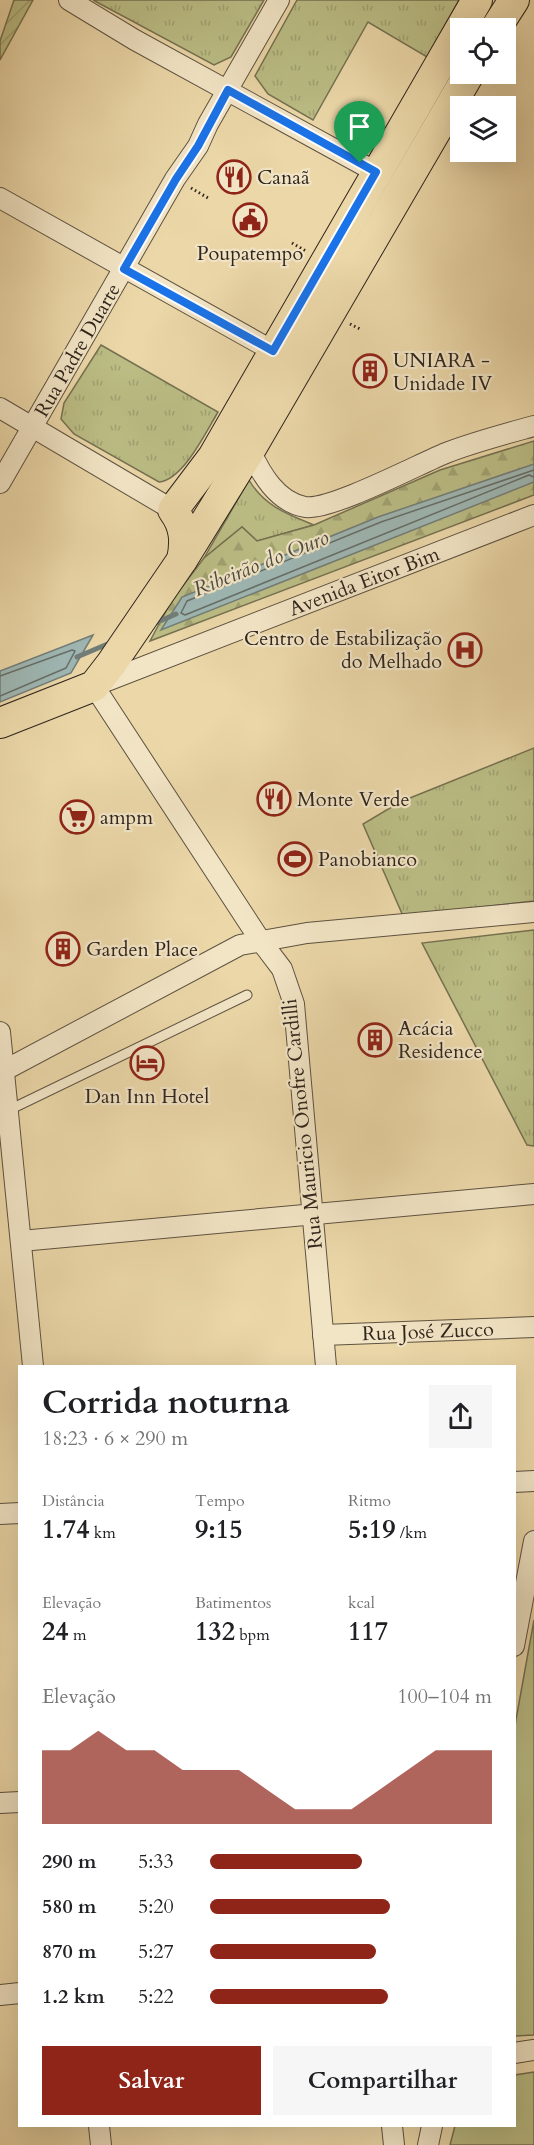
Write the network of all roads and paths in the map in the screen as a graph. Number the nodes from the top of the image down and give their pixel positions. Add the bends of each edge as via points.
1 (69, 0) edge
2 (279, 0) edge
3 (477, 0) edge
4 (514, 0) edge
5 (502, 18) edge
6 (463, 84) edge
7 (228, 90) junction
8 (376, 172) junction
9 (0, 198) edge
10 (292, 243) dead end
11 (309, 253) dead end
12 (124, 269) junction
13 (273, 351) junction
14 (0, 408) edge
15 (32, 426) junction
16 (534, 426) edge
17 (250, 450) junction
18 (0, 483) edge
19 (173, 510) junction
20 (534, 515) edge
21 (182, 560) junction
22 (102, 675) junction
23 (0, 723) edge
24 (534, 912) edge
25 (260, 940) junction
26 (247, 995) dead end
27 (0, 1032) edge
28 (5, 1070) junction
29 (9, 1110) junction
30 (534, 1194) edge
31 (310, 1215) junction
32 (21, 1241) junction
33 (534, 1327) edge
34 (323, 1335) junction
35 (33, 1365) edge
36 (326, 1365) edge
37 (534, 1481) edge
38 (516, 1482) edge
39 (18, 1513) edge
40 (0, 1514) edge
41 (534, 1541) edge
42 (516, 1636) edge
43 (18, 1802) edge
44 (0, 1803) edge
45 (18, 1993) edge
46 (0, 1995) edge
47 (534, 2050) edge
48 (516, 2053) edge
49 (99, 2127) edge
50 (392, 2127) edge
51 (432, 2127) edge
52 (101, 2145) edge
53 (394, 2145) edge
54 (428, 2145) edge

1 - 7 street
2 - 7 street, Rua Padre Duarte
3 - 8 main road
4 - 5 main road
6 - 17 main road
7 - 8 street
7 - 12 street, Rua Padre Duarte
8 - 13 main road
9 - 12 street
10 - 11 path
12 - 13 street
12 - 15 street, Rua Padre Duarte
13 - 19 main road via 213,457
14 - 15 street
15 - 18 street, Rua Padre Duarte
15 - 19 street
16 - 17 street via 447,452 337,501 306,507 278,494 260,472
17 - 21 main road
19 - 21 main road via 184,536
20 - 22 street, Avenida Eitor Bim
21 - 22 main road
22 - 23 main road
22 - 25 street, Rua Mauricio Onofre Cardilli
24 - 25 street
25 - 28 street via 240,945
25 - 31 street, Rua Mauricio Onofre Cardilli via 282,969 294,1004
26 - 29 lane
27 - 28 street
28 - 29 street
29 - 32 street
30 - 31 street
31 - 32 street
31 - 34 street, Rua Mauricio Onofre Cardilli
32 - 35 street
33 - 34 street, Rua José Zucco
34 - 36 street, Rua Mauricio Onofre Cardilli
37 - 38 street
39 - 40 street
41 - 42 street
43 - 44 street
45 - 46 street
47 - 48 street
49 - 52 street
50 - 53 street
51 - 54 street

